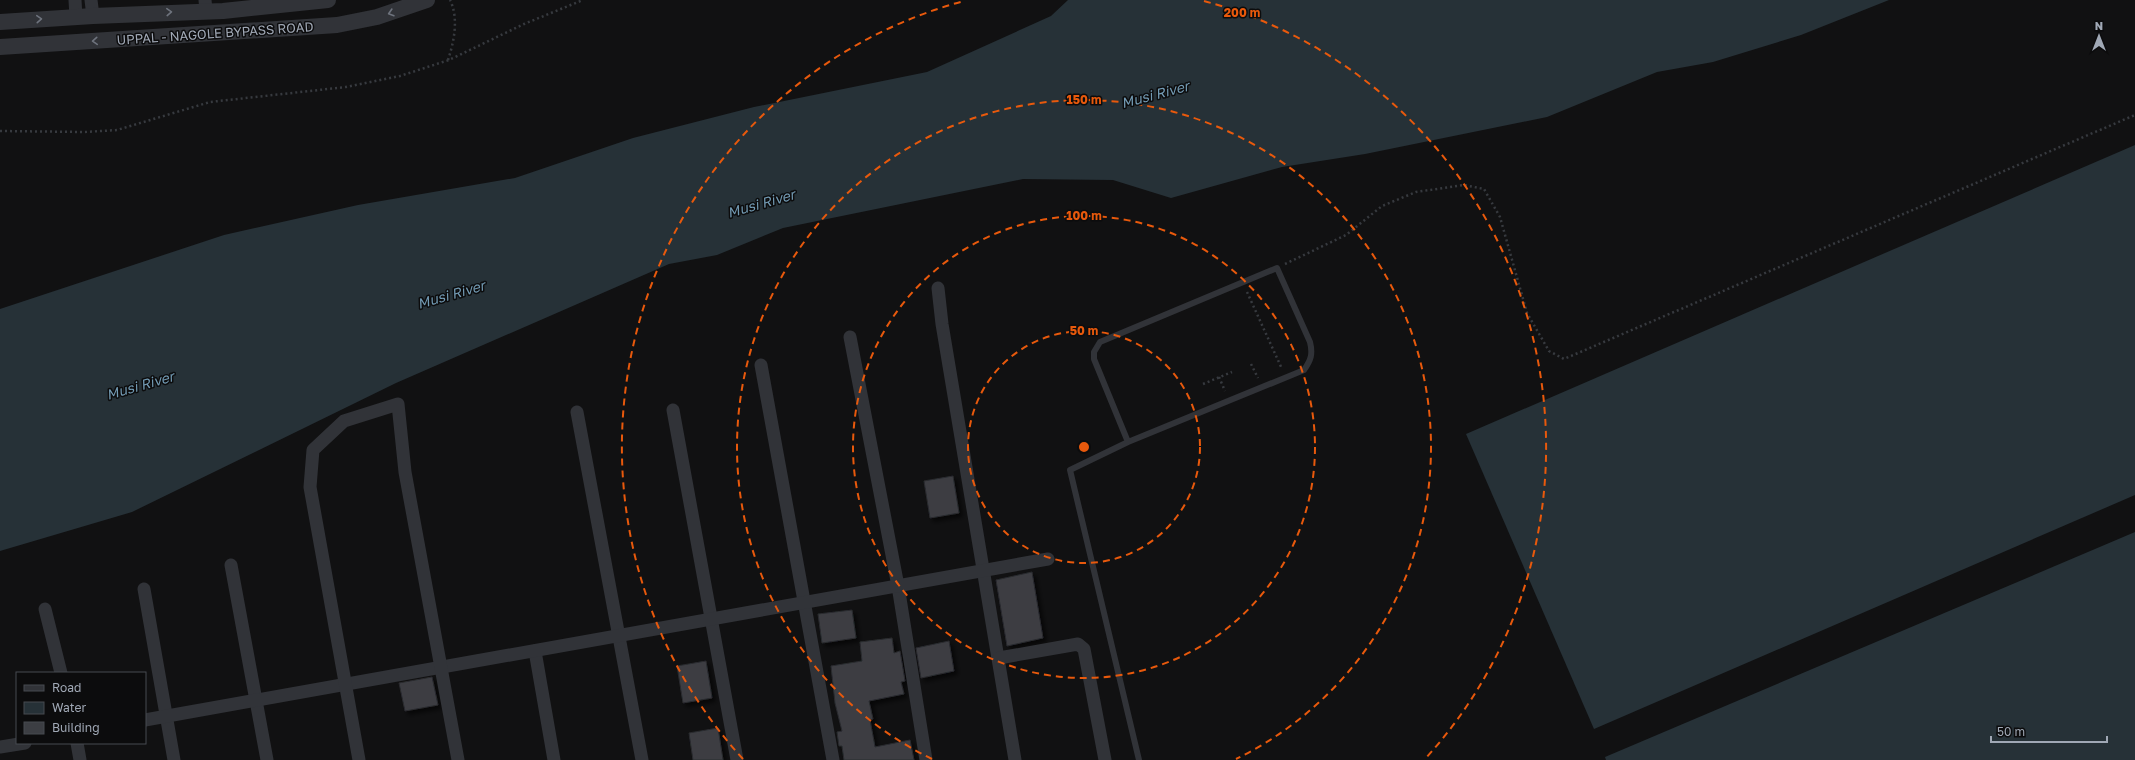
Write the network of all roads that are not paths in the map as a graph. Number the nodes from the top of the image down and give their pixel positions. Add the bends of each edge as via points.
1 (75, 0) edge
2 (328, 0) edge
3 (427, 0) edge
4 (205, 5) edge
5 (222, 5) edge
6 (92, 8) edge
7 (76, 16) junction
8 (0, 22) edge
9 (0, 47) edge
10 (938, 288) dead end
11 (850, 337) dead end
12 (761, 365) dead end
13 (673, 410) dead end
14 (577, 412) dead end
15 (1128, 442) junction
16 (1048, 559) dead end
17 (232, 565) dead end
18 (985, 571) junction
19 (898, 586) junction
20 (144, 589) dead end
21 (804, 603) junction
22 (46, 609) dead end
23 (711, 619) junction
24 (618, 636) junction
25 (535, 651) junction
26 (999, 658) junction
27 (441, 667) junction
28 (61, 672) edge
29 (346, 684) junction
30 (257, 701) junction
31 (166, 716) junction
32 (146, 720) edge
33 (19, 744) edge
34 (78, 744) edge
35 (0, 747) edge
36 (80, 760) edge
37 (174, 760) edge
38 (267, 760) edge
39 (359, 760) edge
40 (458, 760) edge
41 (554, 760) edge
42 (642, 760) edge
43 (737, 760) edge
44 (833, 760) edge
45 (926, 760) edge
46 (1015, 760) edge
47 (1105, 760) edge
48 (1140, 760) edge

1 - 7 street
2 - 5 street, UPPAL - NAGOLE BYPASS ROAD
3 -> 9 street, UPPAL - NAGOLE BYPASS ROAD via 377,17 337,25
4 - 5 street, UPPAL - NAGOLE BYPASS ROAD
6 -> 4 street, UPPAL - NAGOLE BYPASS ROAD
6 - 7 street, UPPAL - NAGOLE BYPASS ROAD
8 -> 7 street, UPPAL - NAGOLE BYPASS ROAD
10 - 18 street
11 - 19 street
12 - 21 street
13 - 23 street
14 - 24 street
15 - 15 lane via 1094,359 1096,347 1100,342 1277,268 1310,342 1312,353 1310,362 1304,370
15 - 48 lane via 1070,470
16 - 18 street
17 - 30 street
18 - 19 street
18 - 26 street
19 - 21 street
19 - 45 street
20 - 31 street
21 - 23 street
21 - 44 street
22 - 28 street
23 - 24 street
23 - 43 street
24 - 25 street
24 - 42 street
25 - 27 street
25 - 41 street
26 - 46 street
26 - 47 street via 1078,644 1084,649
27 - 29 street
27 - 29 street via 405,472 398,404 344,421 313,450 310,487
27 - 40 street
29 - 30 street
29 - 39 street
30 - 31 street
30 - 38 street
31 - 32 street
31 - 37 street
33 - 35 street
34 - 36 street

